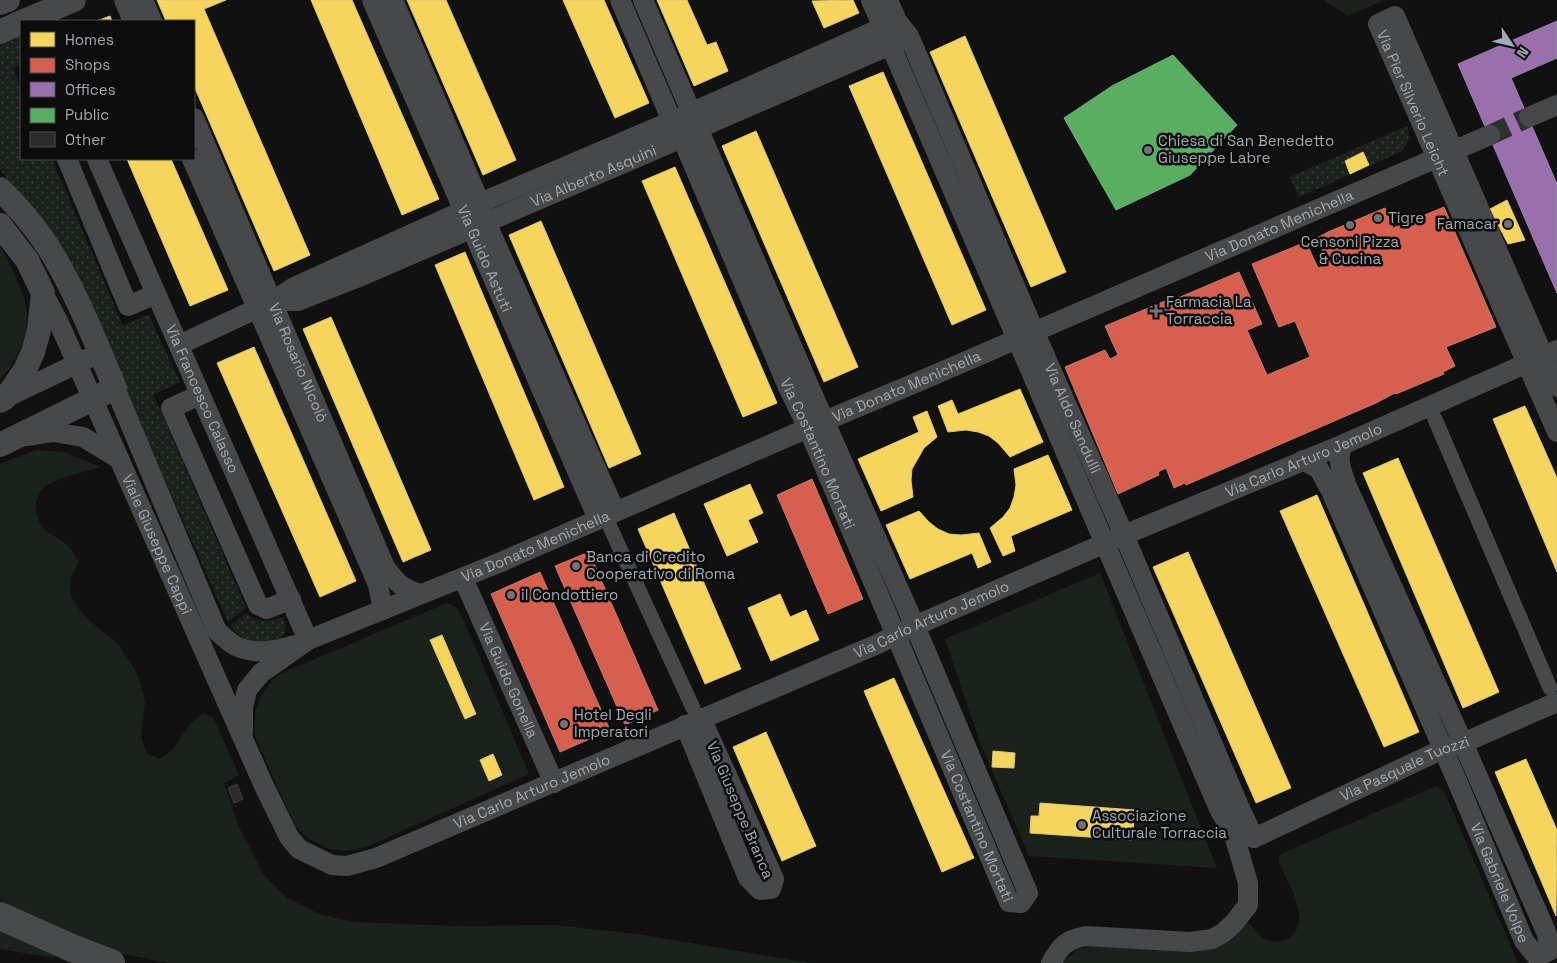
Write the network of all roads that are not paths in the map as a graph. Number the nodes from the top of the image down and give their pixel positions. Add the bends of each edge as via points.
1 (8, 0) edge
2 (74, 0) edge
3 (124, 0) edge
4 (143, 0) edge
5 (372, 0) edge
6 (393, 0) edge
7 (620, 0) edge
8 (643, 0) edge
9 (871, 0) edge
10 (888, 0) edge
11 (0, 3) edge
12 (29, 20) edge
13 (133, 20) edge
14 (152, 20) edge
15 (20, 24) edge
16 (0, 32) edge
17 (895, 32) junction
18 (1557, 105) edge
19 (1529, 117) tunnel mouth
20 (195, 121) edge
21 (686, 125) junction
22 (1490, 135) tunnel mouth
23 (1446, 155) junction
24 (67, 160) edge
25 (97, 160) edge
26 (192, 160) edge
27 (0, 189) edge
28 (475, 216) junction
29 (0, 225) edge
30 (43, 294) junction
31 (156, 294) junction
32 (265, 305) junction
33 (1026, 335) junction
34 (179, 345) junction
35 (100, 353) junction
36 (1543, 357) edge
37 (77, 364) junction
38 (1557, 387) edge
39 (115, 388) junction
40 (200, 395) junction
41 (92, 399) junction
42 (3, 400) edge
43 (1435, 419) dead end
44 (816, 424) junction
45 (1557, 432) edge
46 (8, 441) edge
47 (1344, 444) junction
48 (119, 459) junction
49 (1303, 460) junction
50 (606, 515) junction
51 (1124, 535) junction
52 (1105, 543) junction
53 (463, 578) junction
54 (420, 594) junction
55 (290, 599) junction
56 (383, 610) junction
57 (915, 626) junction
58 (896, 634) junction
59 (308, 640) junction
60 (1554, 695) edge
61 (693, 717) junction
62 (243, 736) junction
63 (1463, 743) junction
64 (1443, 749) junction
65 (554, 782) junction
66 (1244, 837) junction
67 (316, 858) joint
68 (0, 916) edge
69 (111, 963) edge
70 (1051, 963) edge

1 - 11 street
2 - 12 street
3 - 13 street
4 - 14 street
5 - 28 street, Via Guido Astuti
6 - 28 street, Via Guido Astuti
7 - 21 street, Via Costantino Mortati
8 - 21 street, Via Costantino Mortati
9 - 17 street, Via Aldo Sandulli
10 - 17 street, Via Aldo Sandulli
15 - 16 street
17 - 21 street, Via Alberto Asquini
17 - 33 street, Via Aldo Sandulli
18 - 19 street
20 - 32 street, Via Rosario Nicolò
21 - 28 street, Via Alberto Asquini
21 - 44 street, Via Costantino Mortati
22 - 23 street, Via Donato Menichella
23 - 23 street, Via Pier Silverio Leicht via 1395,16 1378,24
23 - 33 street, Via Donato Menichella
23 - 36 street, Via Pier Silverio Leicht
24 - 31 street via 128,306
25 - 31 street, Via Francesco Calasso
26 - 32 street, Via Rosario Nicolò
27 - 35 street, Viale Giuseppe Cappi via 53,254
28 - 32 street, Via Alberto Asquini via 294,288
28 - 50 street, Via Guido Astuti
29 - 30 street, Viale Giuseppe Cappi via 27,260
30 - 37 street, Viale Giuseppe Cappi
30 - 42 street via 33,352 25,370
31 - 34 street, Via Francesco Calasso
32 - 34 street, Via Alberto Asquini
32 - 54 street, Via Rosario Nicolò via 386,566 404,589
32 - 56 street, Via Rosario Nicolò via 378,585
33 - 44 street, Via Donato Menichella
33 - 51 street, Via Aldo Sandulli
33 - 52 street, Via Aldo Sandulli
34 - 40 street, Via Francesco Calasso
35 - 37 street
35 - 39 street, Viale Giuseppe Cappi
36 - 38 street, Via Pier Silverio Leicht
36 - 45 street, Via Pier Silverio Leicht
36 - 47 street, Via Carlo Arturo Jemolo
37 - 41 street, Viale Giuseppe Cappi
37 - 42 street
39 - 41 street
39 - 59 street, Viale Giuseppe Cappi via 217,631 234,646 252,652 279,650
40 - 55 street, Via Francesco Calasso
40 - 55 street via 171,408 258,605 267,608
41 - 46 street
41 - 48 street, Viale Giuseppe Cappi
43 - 60 street
44 - 50 street, Via Donato Menichella
44 - 57 street, Via Costantino Mortati
44 - 58 street, Via Costantino Mortati
46 - 48 street via 53,432 83,437
47 - 49 street, Via Carlo Arturo Jemolo
47 - 63 street, Via Gabriele Volpe via 1339,461 1346,484
48 - 62 street, Viale Giuseppe Cappi
49 - 51 street, Via Carlo Arturo Jemolo
49 - 64 street, Via Gabriele Volpe via 1319,469 1331,491
50 - 53 street, Via Donato Menichella
50 - 61 street
51 - 52 street, Via Carlo Arturo Jemolo
51 - 66 street, Via Aldo Sandulli via 1238,804
52 - 57 street, Via Carlo Arturo Jemolo
52 - 66 street, Via Aldo Sandulli via 1216,802
53 - 54 street, Via Donato Menichella
53 - 65 street, Via Guido Gonella
54 - 56 street, Via Donato Menichella
55 - 59 street, Via Francesco Calasso
56 - 59 street, Via Donato Menichella
57 - 58 street, Via Carlo Arturo Jemolo
57 - 58 street, Via Costantino Mortati via 1028,893 1021,903 1010,902
58 - 61 street, Via Carlo Arturo Jemolo
59 - 62 street, Via Donato Menichella via 261,673 246,690
60 - 63 street, Via Pasquale Tuozzi
61 - 61 street, Via Giuseppe Branca via 748,878 760,890 771,889 774,879
61 - 65 street, Via Carlo Arturo Jemolo
62 - 67 street, Viale Giuseppe Cappi via 289,837 299,849
63 - 64 street, Via Pasquale Tuozzi
63 - 64 street, Via Gabriele Volpe via 1547,934 1549,951 1537,957 1524,941
64 - 66 street, Via Pasquale Tuozzi
65 - 67 street, Via Carlo Arturo Jemolo via 368,860 347,866 332,865
66 - 70 street via 1248,905 1223,933 1212,939 1190,942 1086,936 1064,944
68 - 69 highway

